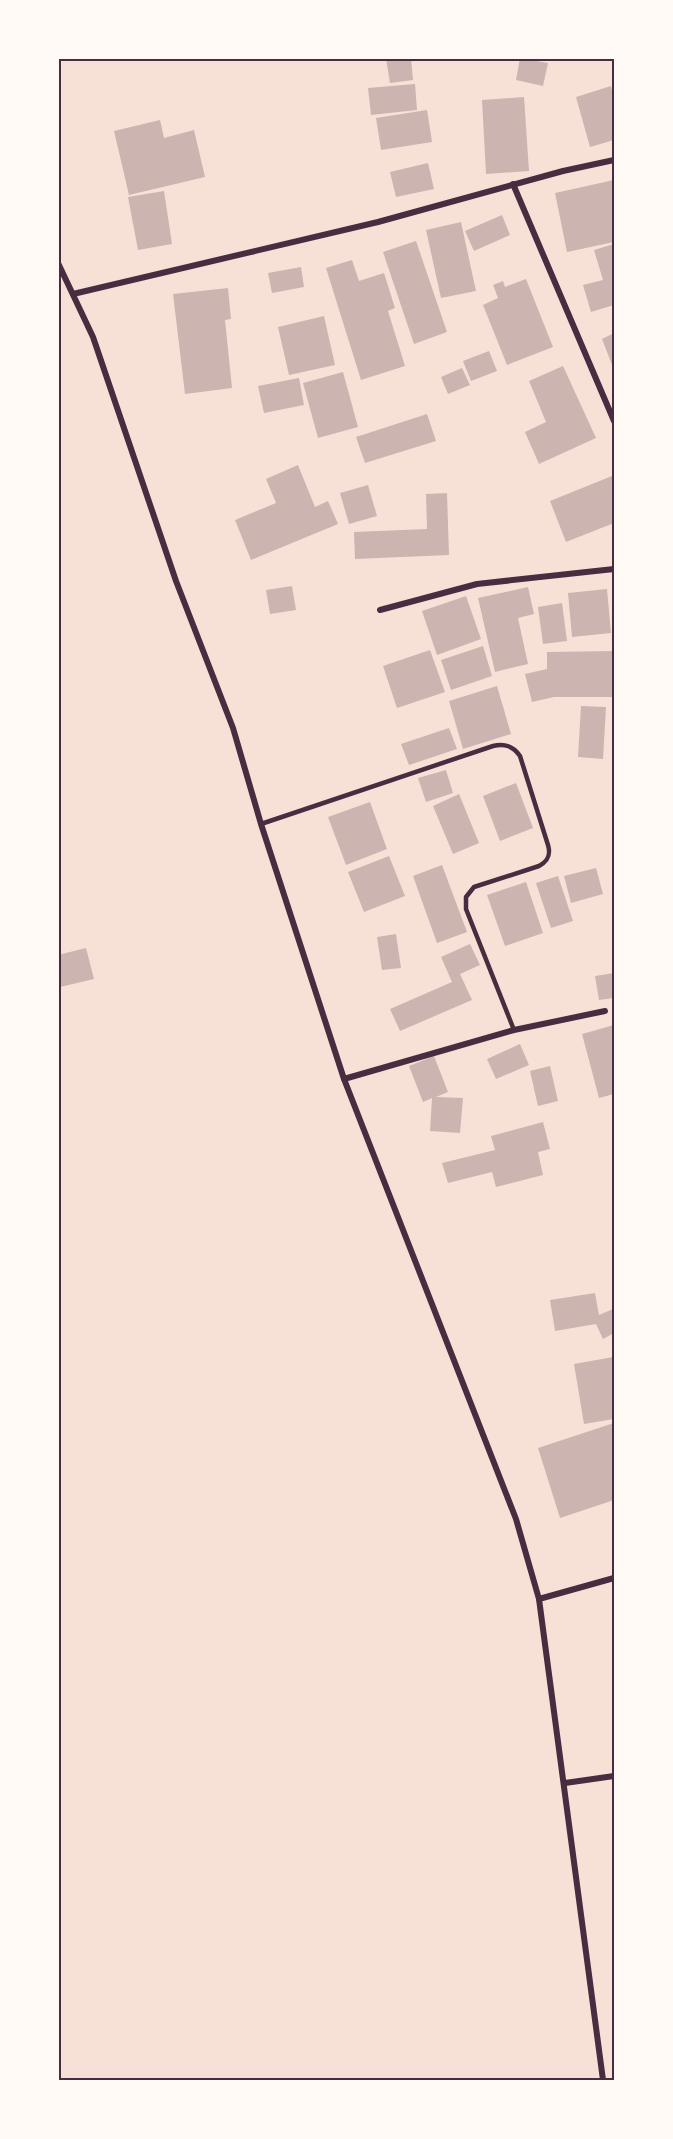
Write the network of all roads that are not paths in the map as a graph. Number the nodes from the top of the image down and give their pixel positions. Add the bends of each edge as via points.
1 (615, 160) edge
2 (513, 184) junction
3 (58, 263) edge
4 (73, 294) junction
5 (615, 421) edge
6 (615, 569) edge
7 (380, 610) dead end
8 (261, 824) junction
9 (604, 1011) dead end
10 (514, 1030) junction
11 (344, 1079) junction
12 (615, 1578) edge
13 (539, 1599) junction
14 (615, 1776) edge
15 (564, 1784) junction
16 (603, 2080) edge

1 - 2 street
2 - 4 street via 378,222
2 - 5 street
3 - 4 street
4 - 8 street via 93,337 176,581 233,728
6 - 7 street via 477,584
8 - 10 lane via 493,746 501,744 515,750 550,852 539,866 474,887 465,903
8 - 11 street
9 - 10 street
10 - 11 street
11 - 13 street via 516,1519
12 - 13 street
13 - 15 street
14 - 15 street
15 - 16 street

